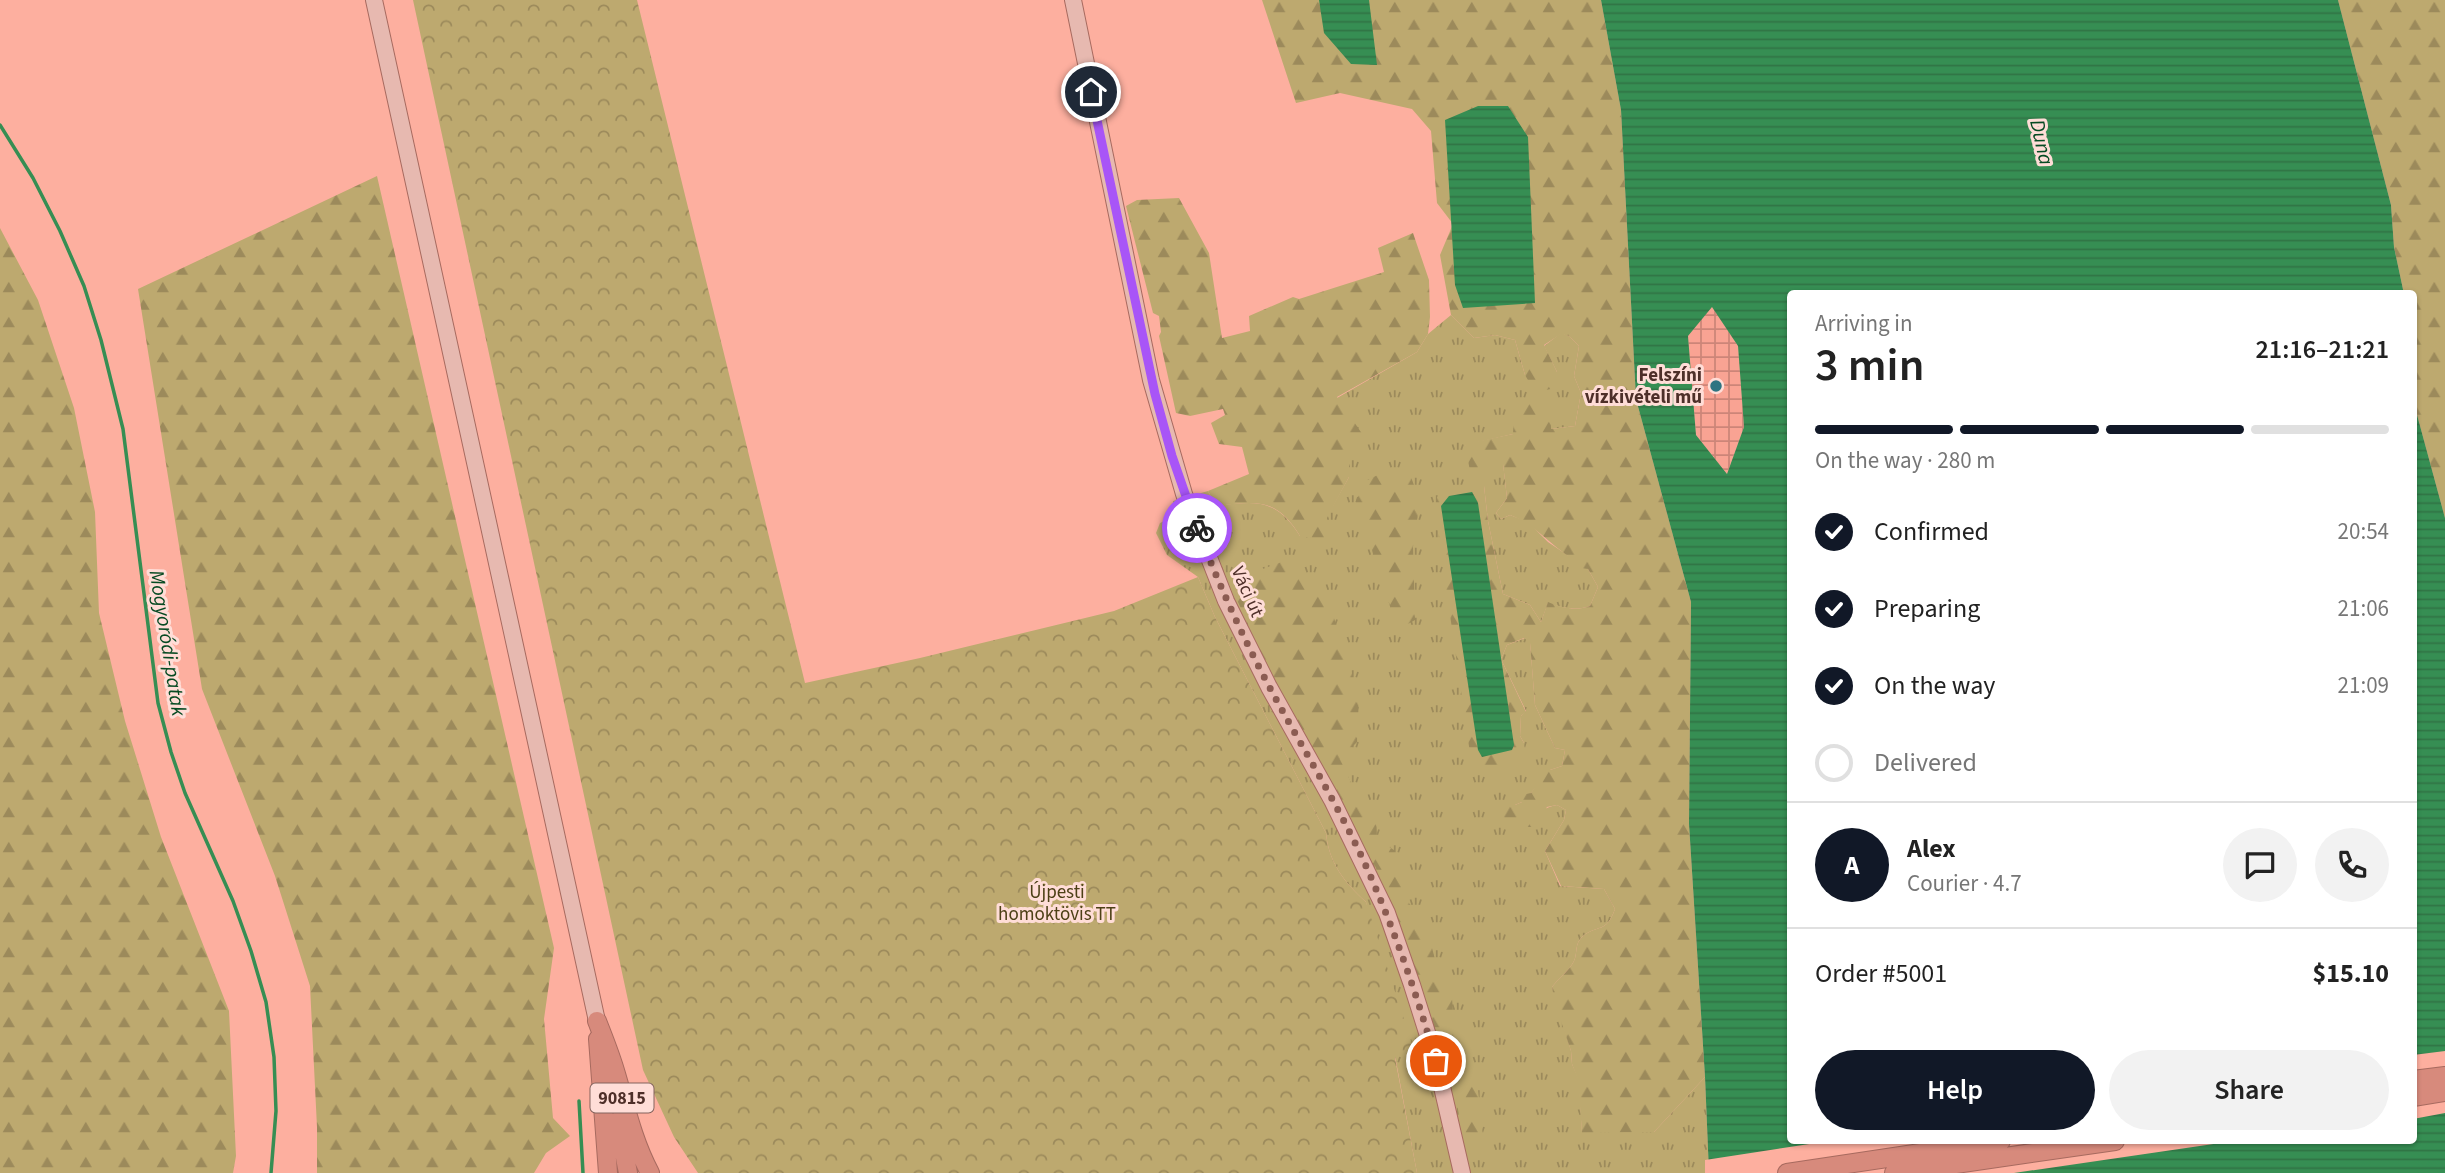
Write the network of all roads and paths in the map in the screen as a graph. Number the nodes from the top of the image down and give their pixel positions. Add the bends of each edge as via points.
1 (374, 0) edge
2 (1073, 0) edge
3 (597, 1021) junction
4 (2445, 1076) edge
5 (2417, 1080) edge
6 (2445, 1092) edge
7 (2417, 1096) edge
8 (1981, 1144) edge
9 (2094, 1144) edge
10 (608, 1173) edge
11 (628, 1173) edge
12 (650, 1173) edge
13 (1462, 1173) edge
14 (1787, 1173) edge
15 (1894, 1173) edge

1 - 3 main road
2 - 13 main road, Váci út via 1152,380 1184,494 1227,601 1387,913 1432,1049
3 - 10 highway
3 - 11 highway
3 - 12 highway, 90815 via 628,1123
4 - 5 highway
6 - 7 highway
8 - 14 highway
9 - 15 highway

